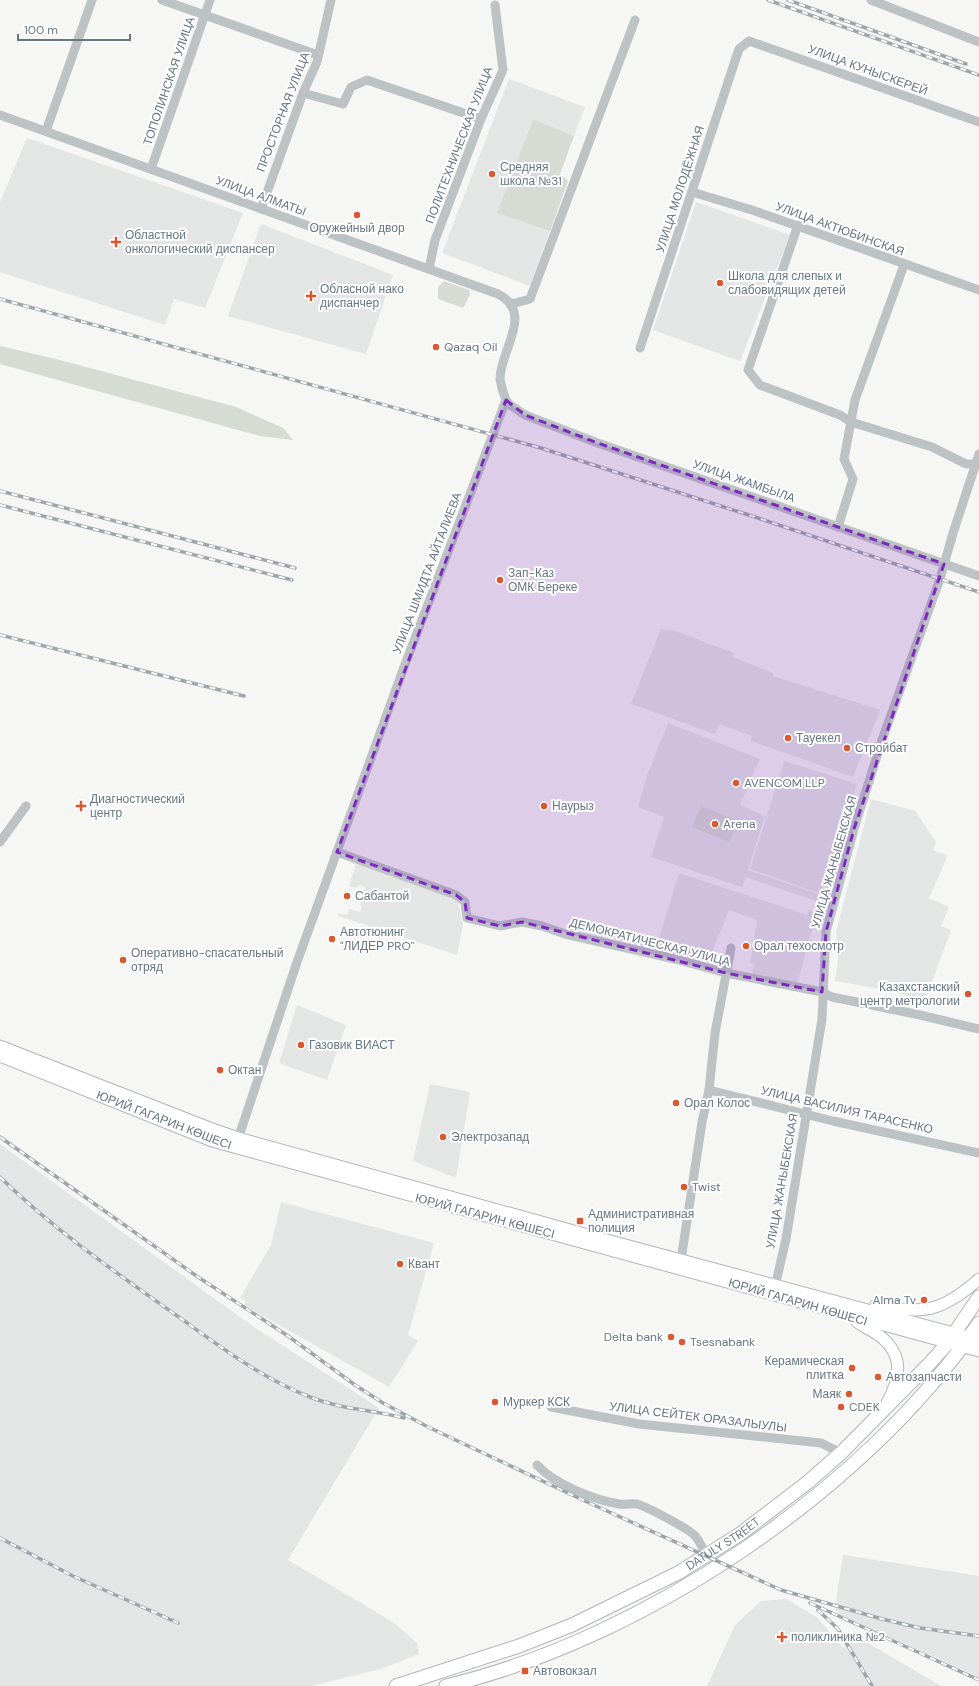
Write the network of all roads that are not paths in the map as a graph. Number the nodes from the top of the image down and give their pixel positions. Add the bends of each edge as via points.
1 (92, 0) edge
2 (162, 0) edge
3 (210, 0) edge
4 (331, 0) edge
5 (871, 0) edge
6 (495, 5) dead end
7 (204, 15) junction
8 (635, 20) dead end
9 (749, 40) joint
10 (979, 42) edge
11 (318, 55) junction
12 (303, 93) junction
13 (0, 115) edge
14 (481, 119) junction
15 (979, 122) edge
16 (46, 131) junction
17 (151, 169) junction
18 (692, 192) junction
19 (261, 209) junction
20 (798, 225) junction
21 (904, 265) junction
22 (429, 269) junction
23 (979, 290) edge
24 (512, 304) junction
25 (640, 348) dead end
26 (506, 400) junction
27 (851, 422) junction
28 (979, 454) edge
29 (976, 464) junction
30 (838, 527) junction
31 (944, 564) junction
32 (979, 576) edge
33 (26, 806) dead end
34 (0, 842) edge
35 (337, 852) junction
36 (731, 948) dead end
37 (726, 973) junction
38 (822, 992) junction
39 (979, 1029) edge
40 (0, 1046) edge
41 (0, 1056) edge
42 (709, 1090) junction
43 (806, 1115) junction
44 (236, 1143) junction
45 (979, 1153) edge
46 (681, 1260) junction
47 (979, 1279) edge
48 (774, 1290) junction
49 (979, 1297) edge
50 (839, 1302) junction
51 (848, 1316) junction
52 (979, 1323) edge
53 (951, 1339) junction
54 (970, 1341) edge
55 (979, 1351) edge
56 (551, 1407) dead end
57 (881, 1413) junction
58 (893, 1425) junction
59 (841, 1453) junction
60 (537, 1465) dead end
61 (706, 1555) junction
62 (449, 1668) junction
63 (450, 1685) edge
64 (396, 1686) edge

1 - 16 street
2 - 7 street
3 - 7 street, ТОПОЛИНСКАЯ УЛИЦА
4 - 11 street, ПРОСТОРНАЯ УЛИЦА
5 - 10 street
6 - 14 street, ПОЛИТЕХНИЧЕСКАЯ УЛИЦА via 503,70
7 - 11 street
7 - 17 street, ТОПОЛИНСКАЯ УЛИЦА
8 - 24 street via 530,300
9 - 15 street, УЛИЦА КУНЫСКЕРЕЙ
9 - 18 street, УЛИЦА МОЛОДЁЖНАЯ via 740,49
11 - 12 street, ПРОСТОРНАЯ УЛИЦА
12 - 14 street via 343,104 351,87 367,80
12 - 19 street, ПРОСТОРНАЯ УЛИЦА
13 - 16 street, УЛИЦА АЛМАТЫ
14 - 22 street, ПОЛИТЕХНИЧЕСКАЯ УЛИЦА via 435,240
16 - 17 street, УЛИЦА АЛМАТЫ
17 - 19 street, УЛИЦА АЛМАТЫ
18 - 20 street, УЛИЦА АКТЮБИНСКАЯ
18 - 25 street, УЛИЦА МОЛОДЁЖНАЯ
19 - 22 street, УЛИЦА АЛМАТЫ
20 - 21 street, УЛИЦА АКТЮБИНСКАЯ
20 - 27 street via 748,370 760,385 833,412
21 - 23 street, УЛИЦА АКТЮБИНСКАЯ
21 - 27 street via 856,400
22 - 24 street, УЛИЦА АЛМАТЫ via 498,294
24 - 26 street via 515,324 500,379
26 - 30 street, УЛИЦА ЖАМБЫЛА via 525,415
26 - 35 street, УЛИЦА ШМИДТА АЙТАЛИЕВА
27 - 29 street via 932,447 966,464
27 - 30 street via 844,459 853,479
28 - 29 street, УЛИЦА ЖАНЫБЕКСКАЯ
29 - 31 street, УЛИЦА ЖАНЫБЕКСКАЯ
30 - 31 street, УЛИЦА ЖАМБЫЛА
31 - 32 street, УЛИЦА ЖАМБЫЛА
31 - 38 street, УЛИЦА ЖАНЫБЕКСКАЯ via 882,740 854,829 826,932
33 - 34 street
35 - 37 street, ДЕМОКРАТИЧЕСКАЯ УЛИЦА via 456,895 465,902 467,918 500,926 522,922 535,924 565,934
35 - 44 street, УЛИЦА ШМИДТА АЙТАЛИЕВА
36 - 37 street
37 - 38 street, ДЕМОКРАТИЧЕСКАЯ УЛИЦА
37 - 42 street via 715,1033
38 - 39 street, ДЕМОКРАТИЧЕСКАЯ УЛИЦА via 832,997 920,1014
38 - 43 street, УЛИЦА ЖАНЫБЕКСКАЯ via 822,1020
40 - 44 main road, ЮРИЙ ГАГАРИН КӨШЕСІ via 215,1130
41 - 44 main road, ЮРИЙ ГАГАРИН КӨШЕСІ via 212,1141
42 - 43 street, УЛИЦА ВАСИЛИЯ ТАРАСЕНКО
42 - 46 street
43 - 45 street, УЛИЦА ВАСИЛИЯ ТАРАСЕНКО
43 - 48 street, УЛИЦА ЖАНЫБЕКСКАЯ via 786,1239
44 - 46 main road, ЮРИЙ ГАГАРИН КӨШЕСІ
44 - 48 main road, ЮРИЙ ГАГАРИН КӨШЕСІ
46 - 48 main road, ЮРИЙ ГАГАРИН КӨШЕСІ
47 - 50 main road via 960,1294 936,1308 927,1310 905,1311 865,1303
48 - 50 main road, ЮРИЙ ГАГАРИН КӨШЕСІ
48 - 51 main road, ЮРИЙ ГАГАРИН КӨШЕСІ
49 - 53 highway, DATULY STREET
50 - 53 main road, ЮРИЙ ГАГАРИН КӨШЕСІ
51 - 53 main road, ЮРИЙ ГАГАРИН КӨШЕСІ
51 - 57 main road via 882,1338 892,1350 897,1362 897,1382
52 - 54 highway, DATULY STREET
53 - 54 main road, ЮРИЙ ГАГАРИН КӨШЕСІ
53 - 57 highway, DATULY STREET
54 - 55 main road, ЮРИЙ ГАГАРИН КӨШЕСІ
54 - 58 highway, DATULY STREET
56 - 59 street, УЛИЦА СЕЙТЕК ОРАЗАЛЫУЛЫ via 639,1424 822,1443
57 - 58 highway
57 - 59 highway, DATULY STREET
58 - 63 highway, DATULY STREET via 850,1467 808,1502 722,1564 676,1591 573,1644
59 - 61 highway, DATULY STREET via 740,1534
60 - 61 street via 567,1486 598,1500 637,1504 663,1517 696,1536
61 - 62 highway, DATULY STREET via 651,1587 572,1625 519,1646
62 - 63 highway
62 - 64 highway, DATULY STREET

